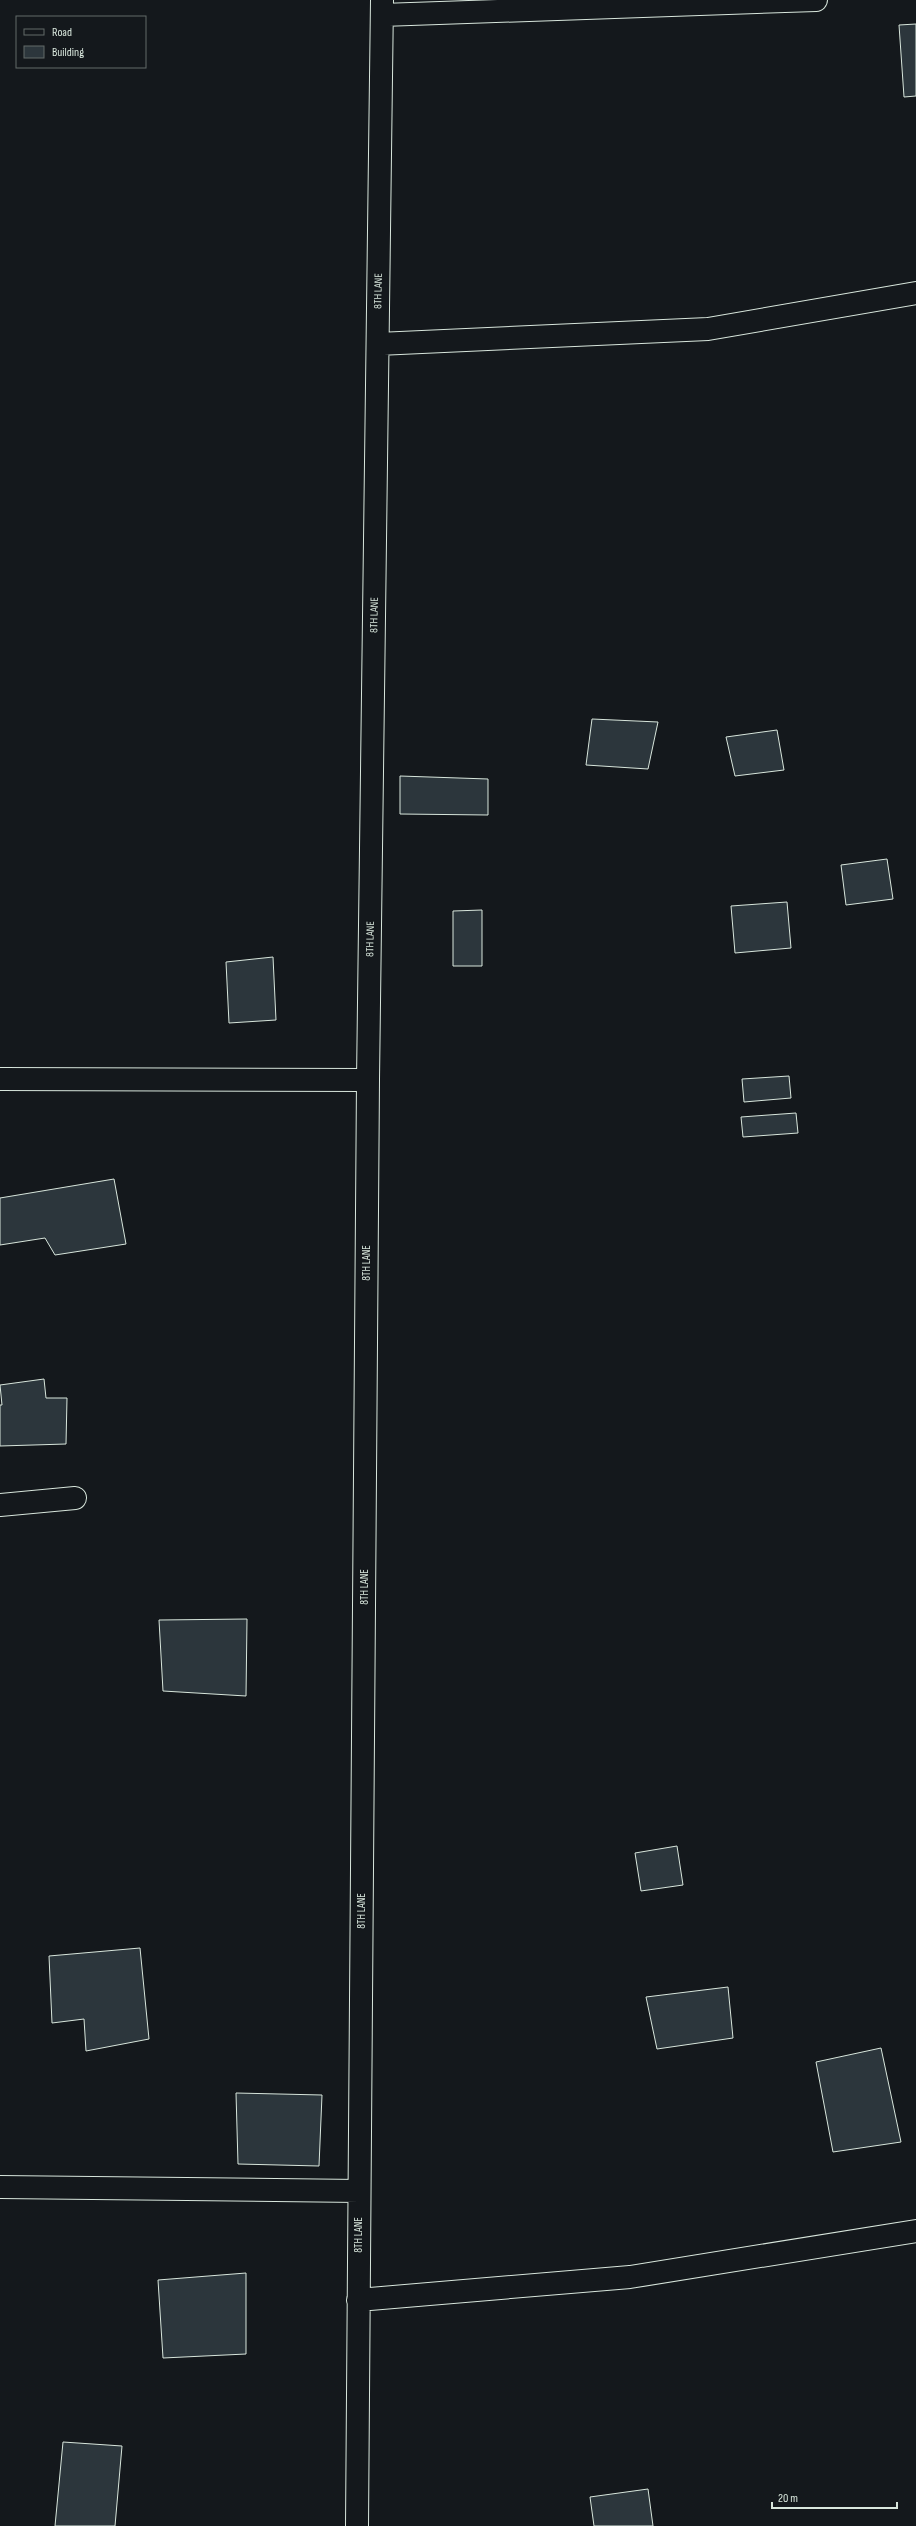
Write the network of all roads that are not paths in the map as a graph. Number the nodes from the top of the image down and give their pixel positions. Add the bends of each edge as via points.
1 (816, 0) edge
2 (382, 8) edge
3 (916, 293) edge
4 (378, 344) junction
5 (0, 1079) edge
6 (368, 1080) junction
7 (75, 1498) dead end
8 (0, 1504) edge
9 (0, 2187) edge
10 (359, 2191) junction
11 (916, 2231) edge
12 (358, 2300) junction
13 (357, 2526) edge

1 - 2 street
2 - 4 street, 8TH LANE
3 - 4 street via 708,329
4 - 6 street, 8TH LANE
5 - 6 street
6 - 10 street, 8TH LANE
7 - 8 street
9 - 10 street
10 - 12 street, 8TH LANE
11 - 12 street via 630,2277
12 - 13 street, 8TH LANE

